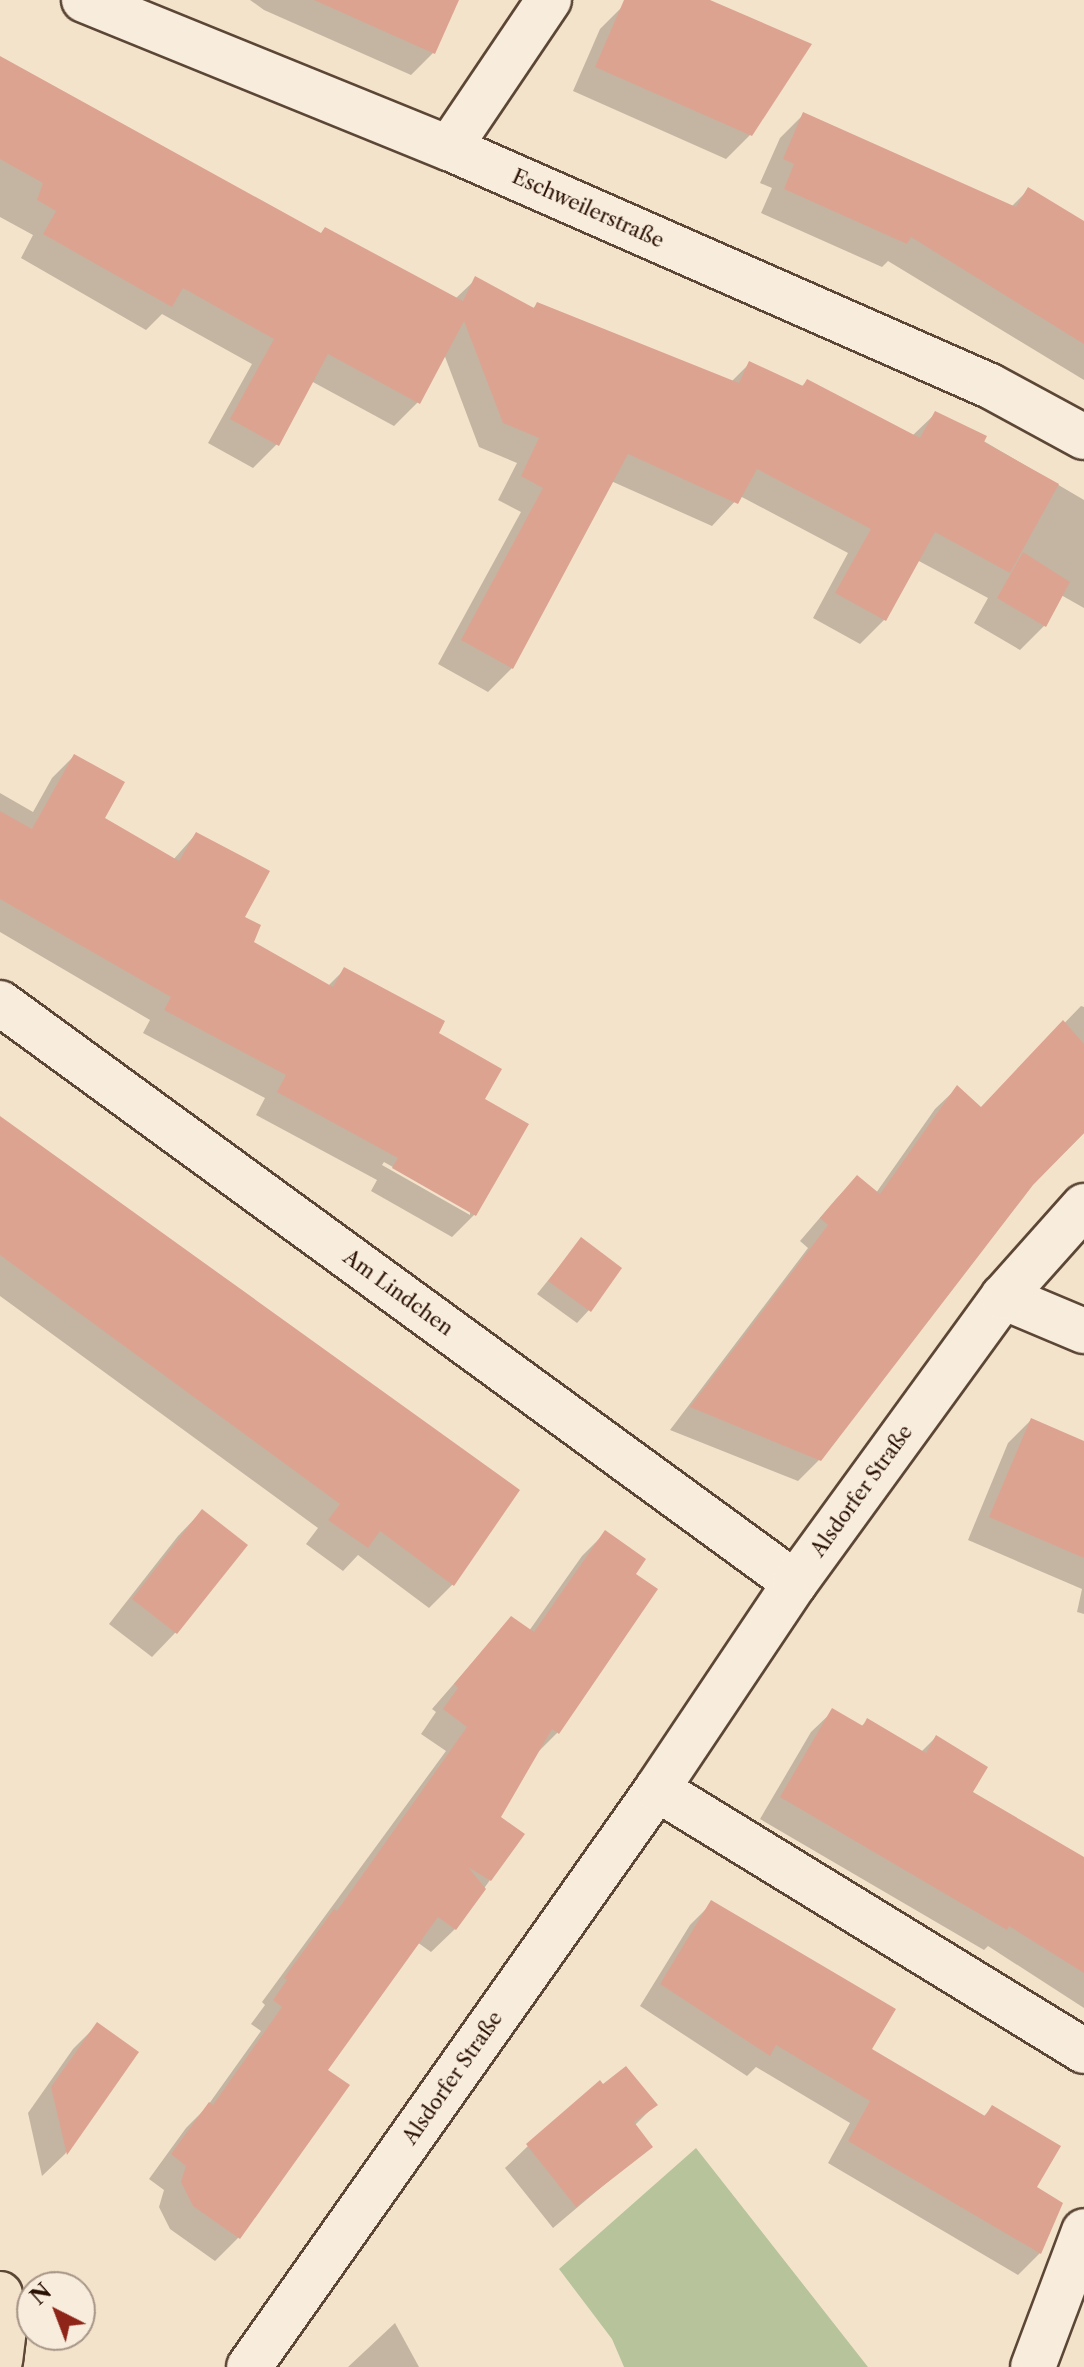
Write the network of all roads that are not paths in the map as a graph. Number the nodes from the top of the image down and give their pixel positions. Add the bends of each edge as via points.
1 (84, 0) edge
2 (549, 0) edge
3 (449, 148) junction
4 (1084, 437) edge
5 (0, 1003) edge
6 (1084, 1206) edge
7 (1003, 1297) junction
8 (1084, 1331) edge
9 (795, 1583) junction
10 (657, 1789) junction
11 (1084, 2051) edge
12 (1084, 2231) edge
13 (0, 2294) edge
14 (0, 2360) edge
15 (249, 2367) edge
16 (1033, 2367) edge

1 - 3 street, Eschweilerstraße
2 - 3 street
3 - 4 street, Eschweilerstraße via 990,386
5 - 9 street, Am Lindchen
6 - 7 street, Alsdorfer Straße
7 - 8 street
7 - 9 street, Alsdorfer Straße
9 - 10 street, Alsdorfer Straße
10 - 11 street
10 - 15 street, Alsdorfer Straße
12 - 16 street
13 - 14 main road

